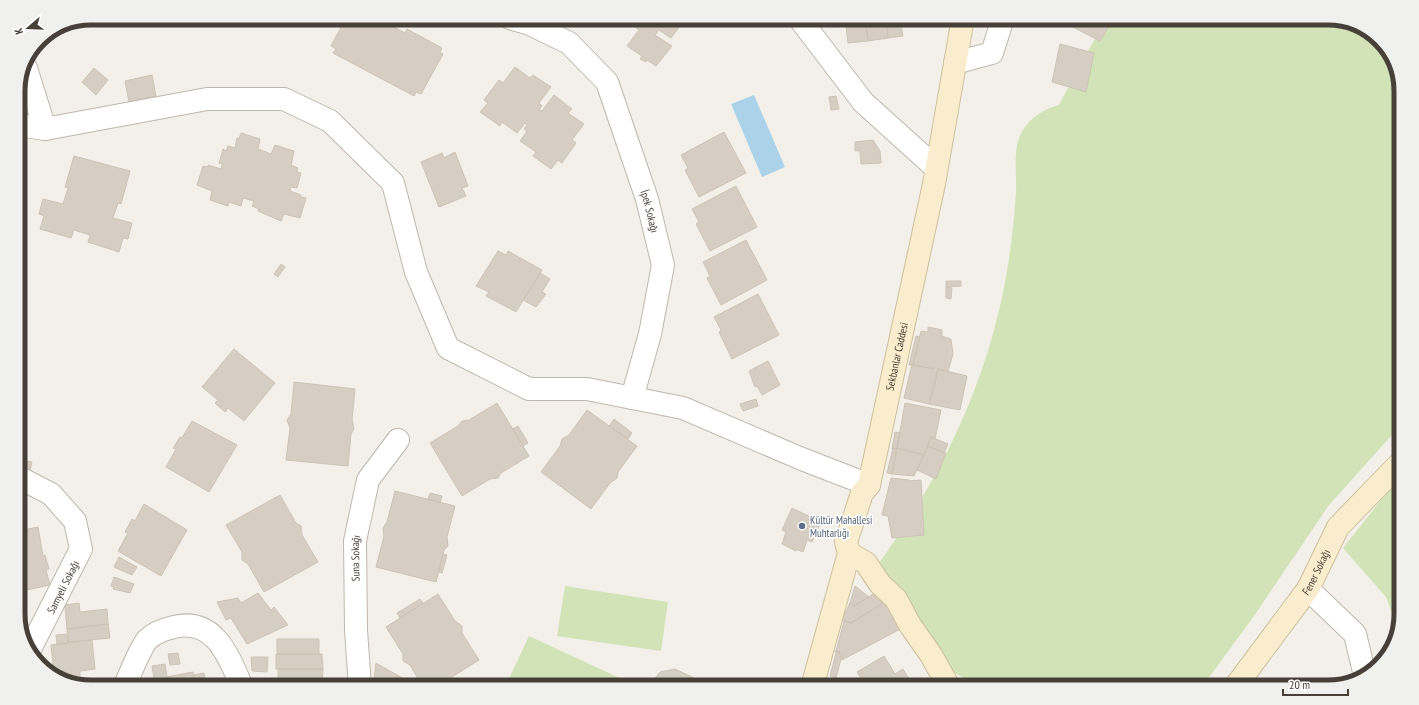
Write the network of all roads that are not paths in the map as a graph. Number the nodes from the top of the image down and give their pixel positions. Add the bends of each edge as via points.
1 (532, 25) edge
2 (804, 25) edge
3 (962, 25) edge
4 (1001, 25) edge
5 (955, 62) junction
6 (27, 73) edge
7 (25, 126) edge
8 (45, 129) junction
9 (936, 168) junction
10 (632, 398) junction
11 (398, 440) dead end
12 (1394, 469) edge
13 (25, 481) edge
14 (869, 485) junction
15 (850, 553) junction
16 (1308, 589) junction
17 (33, 644) edge
18 (1364, 670) edge
19 (128, 680) edge
20 (239, 680) edge
21 (360, 680) edge
22 (814, 680) edge
23 (946, 680) edge
24 (1240, 680) edge

1 - 10 street, İpek Sokağı via 569,43 607,82 647,199 663,265 650,334
2 - 9 street via 864,102
3 - 5 street, Sekbanlar Caddesi
4 - 5 street via 992,53
5 - 9 street, Sekbanlar Caddesi
6 - 8 street
7 - 8 street
8 - 10 street via 207,99 284,99 330,121 393,183 416,272 448,348 529,389 587,389
9 - 14 street, Sekbanlar Caddesi
10 - 14 street via 683,408
11 - 21 street, Suna Sokağı via 368,480 355,541
12 - 16 street, Fener Sokağı via 1338,527
13 - 17 street, Samyeli Sokağı via 51,494 75,521 81,549
14 - 15 street, Sekbanlar Caddesi via 862,493 846,542
15 - 22 street, Sekbanlar Caddesi
15 - 23 street via 866,563 880,584 896,599
16 - 18 street via 1355,634
16 - 24 street, Fener Sokağı
19 - 20 street via 148,640 164,629 183,624 205,629 226,650

